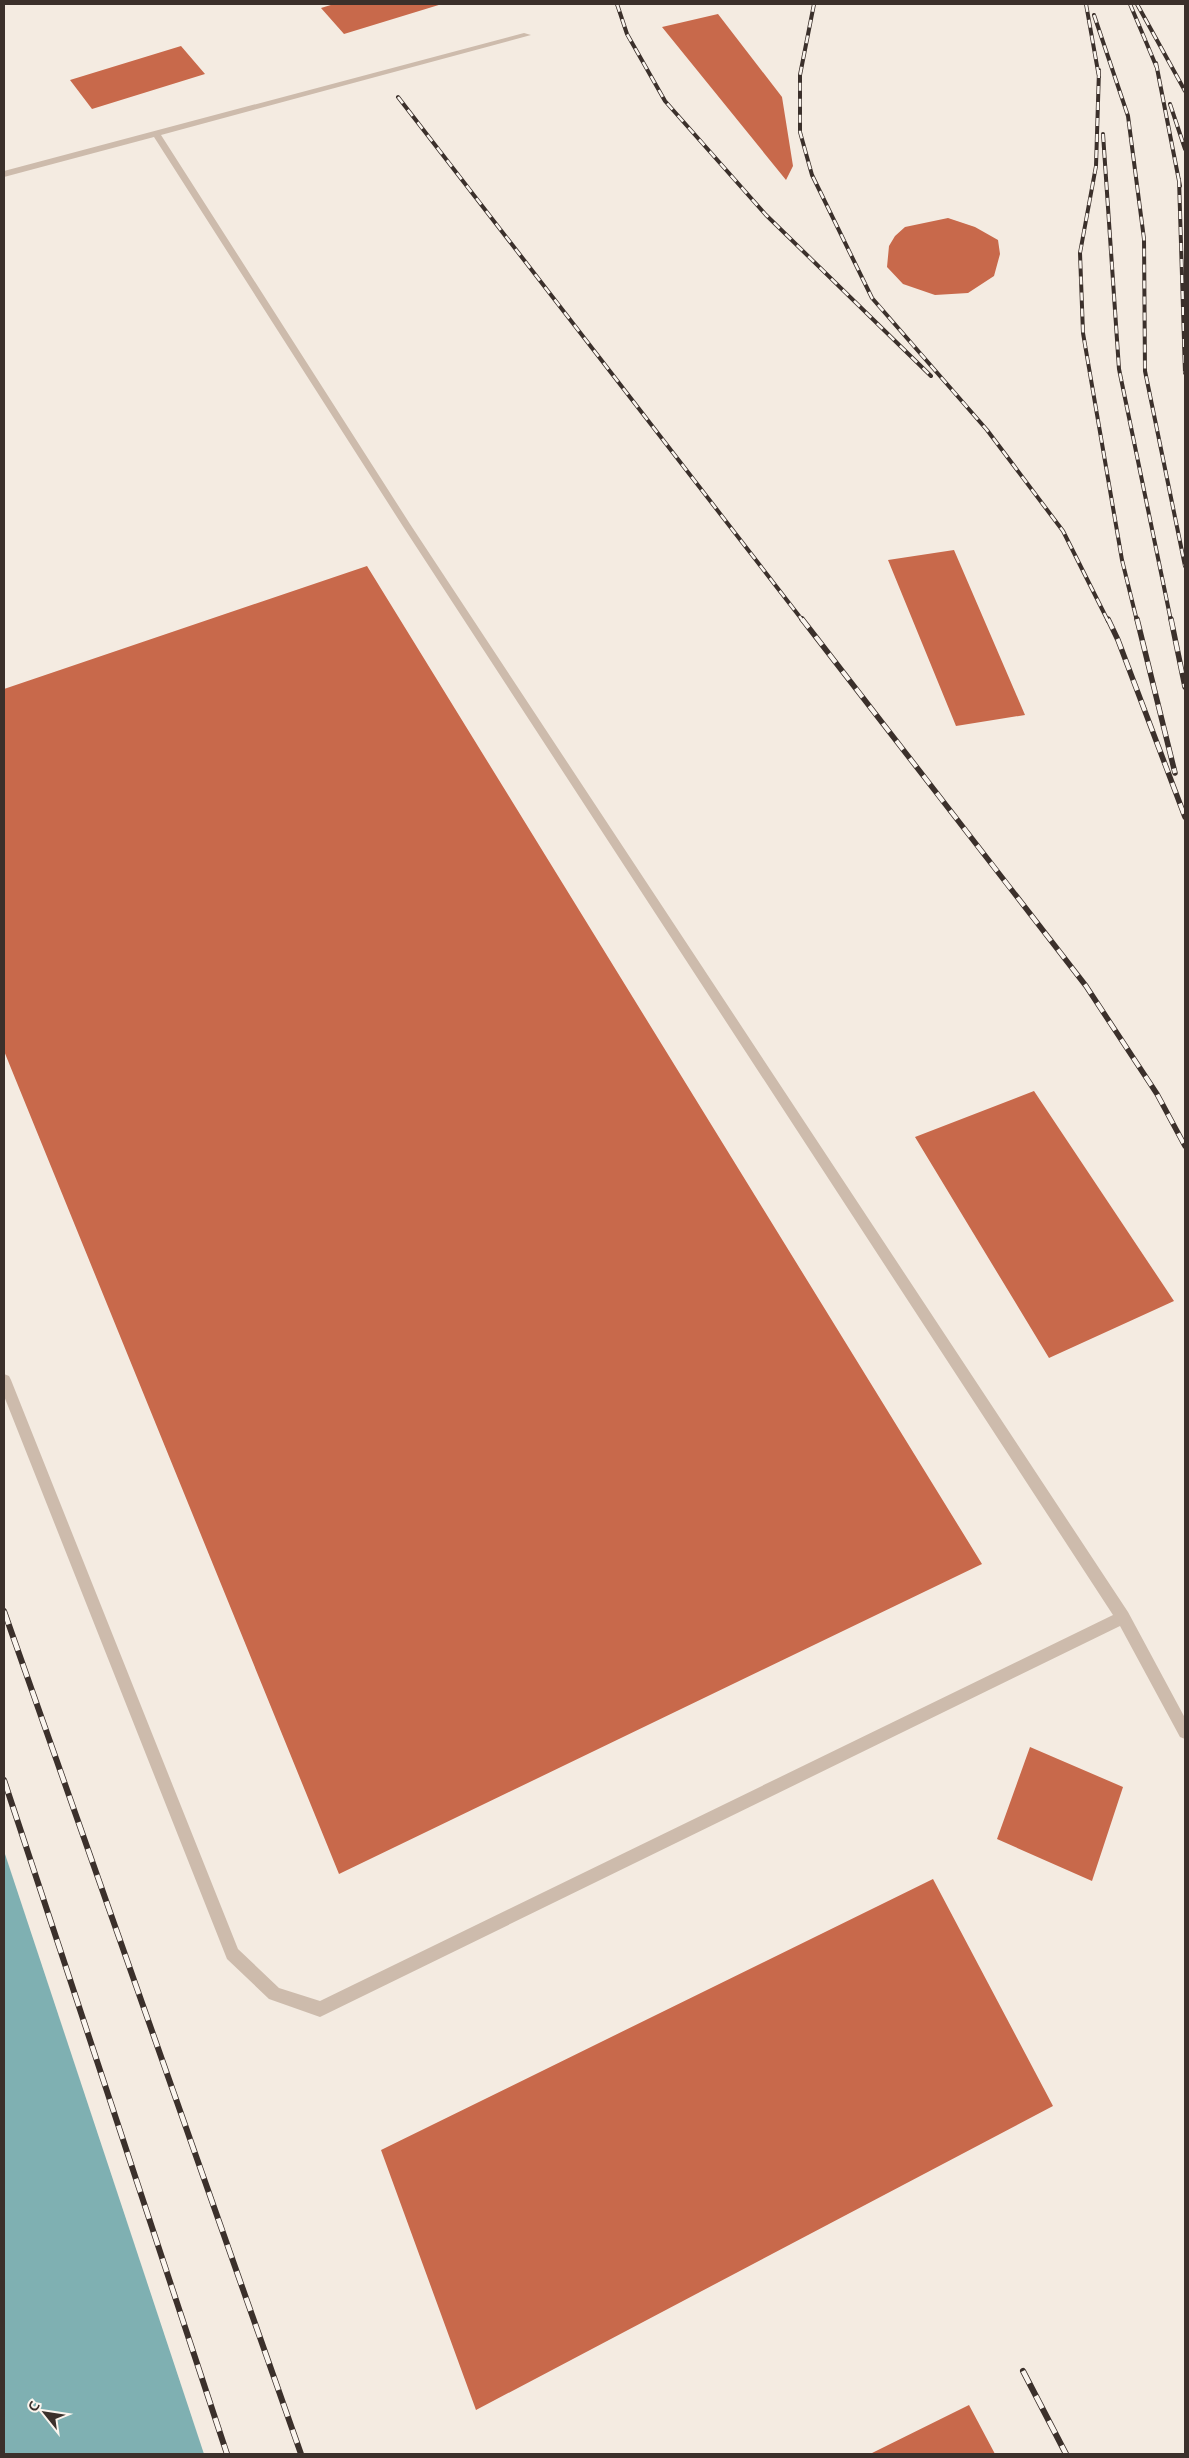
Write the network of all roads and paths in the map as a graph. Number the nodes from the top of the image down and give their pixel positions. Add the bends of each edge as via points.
1 (527, 35) dead end
2 (156, 134) junction
3 (4, 174) edge
4 (4, 1380) edge
5 (1124, 1618) junction
6 (1185, 1732) edge

1 - 2 lane
2 - 3 lane
2 - 5 lane via 407,526
4 - 5 lane via 232,1954 274,1994 320,2009
5 - 6 lane

